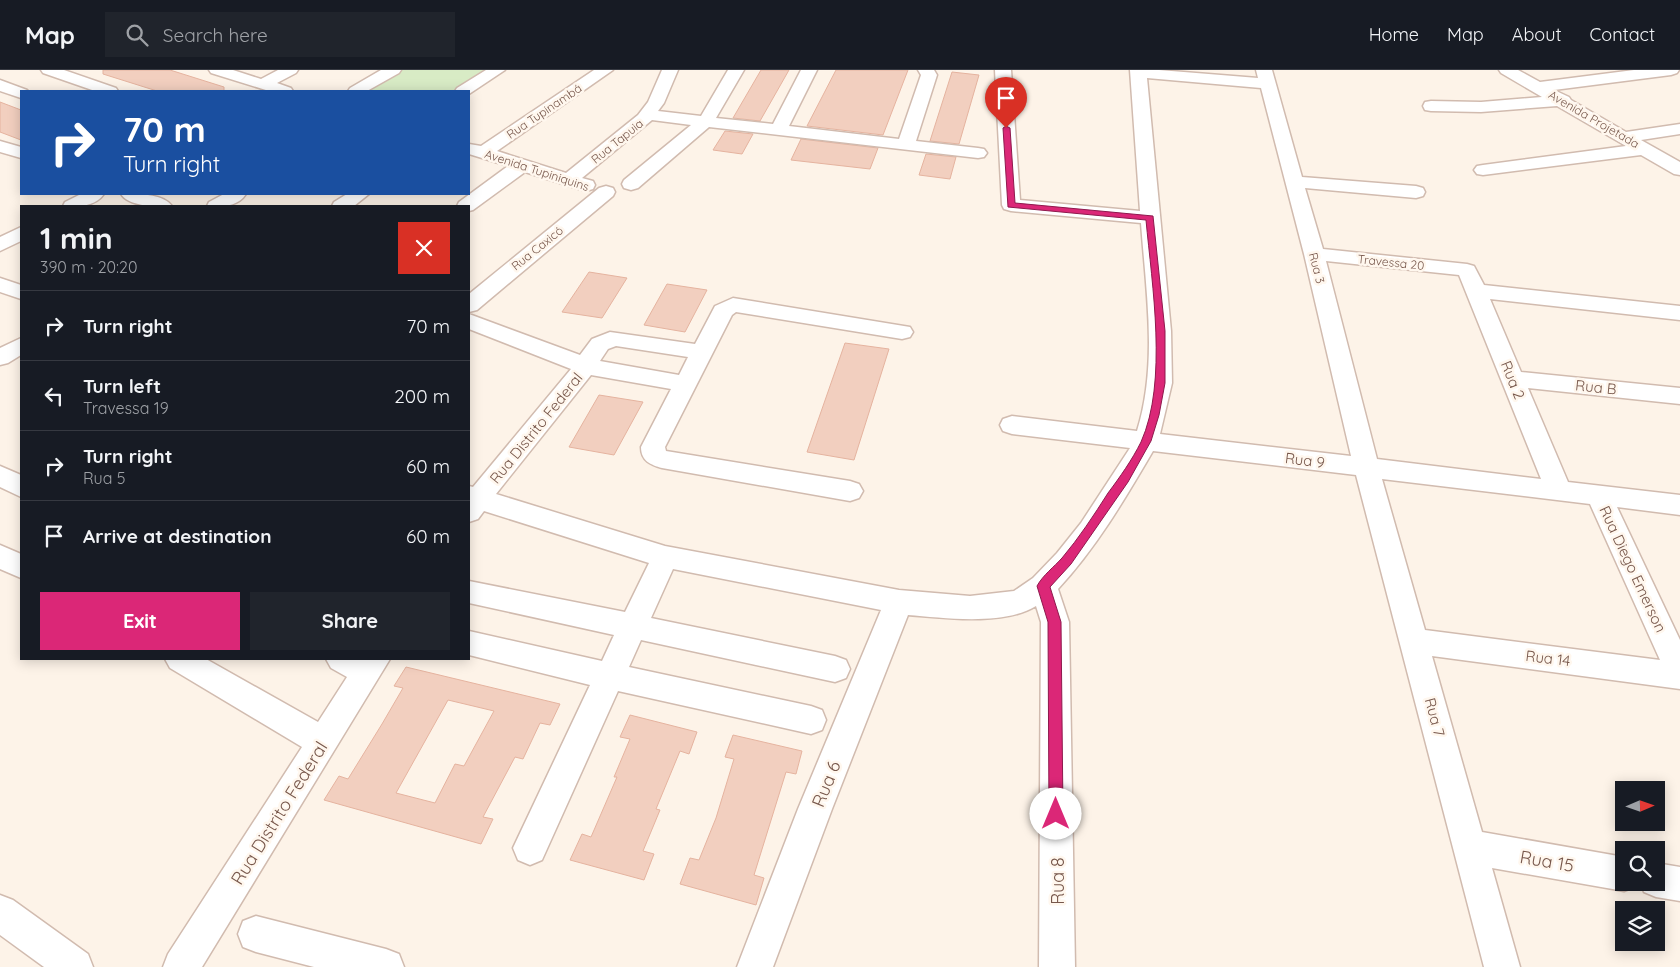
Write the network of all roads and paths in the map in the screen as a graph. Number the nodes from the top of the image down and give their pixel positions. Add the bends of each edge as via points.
1 (50, 70) edge
2 (217, 70) edge
3 (290, 70) edge
4 (393, 70) edge
5 (497, 70) edge
6 (605, 70) edge
7 (670, 70) edge
8 (736, 70) edge
9 (809, 70) edge
10 (926, 70) edge
11 (1003, 70) edge
12 (1507, 70) edge
13 (1671, 70) edge
14 (1138, 71) edge
15 (101, 74) dead end
16 (1266, 77) edge
17 (84, 82) junction
18 (263, 84) junction
19 (0, 85) edge
20 (1540, 87) junction
21 (107, 90) edge
22 (281, 90) edge
23 (358, 90) edge
24 (465, 90) edge
25 (20, 93) edge
26 (1563, 100) junction
27 (1432, 106) dead end
28 (651, 115) junction
29 (706, 122) junction
30 (1680, 129) edge
31 (779, 130) junction
32 (1626, 137) junction
33 (906, 144) junction
34 (0, 146) edge
35 (1645, 149) junction
36 (476, 150) edge
37 (978, 152) dead end
38 (20, 153) edge
39 (522, 165) junction
40 (1483, 170) dead end
41 (1680, 170) edge
42 (570, 180) junction
43 (1295, 182) junction
44 (631, 184) dead end
45 (606, 192) joint
46 (1416, 192) dead end
47 (93, 195) edge
48 (133, 195) edge
49 (235, 195) edge
50 (358, 195) edge
51 (74, 205) edge
52 (160, 205) edge
53 (218, 205) edge
54 (342, 205) edge
55 (467, 205) edge
56 (1150, 218) junction
57 (20, 234) edge
58 (0, 245) edge
59 (1314, 254) junction
60 (1467, 270) joint
61 (0, 284) edge
62 (1477, 291) junction
63 (20, 293) edge
64 (470, 304) edge
65 (1680, 313) edge
66 (470, 321) edge
67 (902, 332) dead end
68 (20, 346) edge
69 (701, 352) junction
70 (0, 358) edge
71 (586, 366) junction
72 (1512, 379) junction
73 (685, 384) junction
74 (1680, 396) edge
75 (1012, 425) dead end
76 (1146, 441) junction
77 (1366, 467) junction
78 (0, 475) edge
79 (20, 486) edge
80 (1558, 489) junction
81 (850, 491) dead end
82 (1598, 494) junction
83 (472, 503) edge
84 (1680, 505) edge
85 (0, 556) edge
86 (665, 558) junction
87 (20, 566) edge
88 (1043, 586) junction
89 (471, 592) dead end
90 (900, 602) junction
91 (633, 626) junction
92 (1415, 641) junction
93 (470, 642) edge
94 (182, 660) edge
95 (361, 663) edge
96 (835, 669) dead end
97 (1680, 672) edge
98 (610, 676) junction
99 (1680, 676) edge
100 (810, 720) dead end
101 (323, 742) junction
102 (1470, 847) junction
103 (530, 848) dead end
104 (1615, 872) edge
105 (1665, 882) edge
106 (1680, 884) edge
107 (0, 913) edge
108 (256, 934) dead end
109 (75, 967) edge
110 (181, 967) edge
111 (386, 967) edge
112 (755, 967) edge
113 (1057, 967) edge
114 (1502, 967) edge

1 - 17 street
2 - 18 street
3 - 18 street
4 - 23 street
5 - 24 street
6 - 36 street, Rua Tupinambá
7 - 28 street, Rua Tapuia
8 - 29 street
9 - 31 street
10 - 33 street via 929,75
11 - 56 street via 1011,205
12 - 20 street, Avenida Projetada
13 - 20 street
14 - 16 street
14 - 56 street
15 - 17 street
16 - 43 street, Rua 3
17 - 21 street
18 - 22 street
19 - 25 street
20 - 26 street, Avenida Projetada
26 - 27 street via 1482,107
26 - 32 street, Avenida Projetada
28 - 29 street
28 - 42 street, Rua Tapuia
29 - 31 street
29 - 44 street
30 - 32 street
31 - 33 street
32 - 35 street, Avenida Projetada
33 - 37 street
34 - 38 street
35 - 40 street
35 - 41 street, Avenida Projetada
36 - 39 street, Avenida Tupiniquins
39 - 42 street, Avenida Tupiniquins
39 - 55 street
42 - 45 street, Avenida Tupiniquins
43 - 46 street
43 - 59 street, Rua 3
45 - 64 street, Rua Caxicó
47 - 51 street
48 - 52 street
49 - 53 street
50 - 54 street
56 - 76 street via 1161,361 1154,415
57 - 58 street
59 - 60 street, Travessa 20
59 - 77 street, Rua 3
60 - 62 street, Rua 2
61 - 63 street
62 - 65 street
62 - 72 street, Rua 2
66 - 71 street
67 - 69 street via 733,306 723,311
68 - 70 street
69 - 71 street, Rua Distrito Federal via 608,339 600,342
69 - 73 street
71 - 73 street
71 - 83 street, Rua Distrito Federal
72 - 74 street, Rua B
72 - 80 street, Rua 2
73 - 81 street via 653,447 655,456
75 - 76 street, Rua 9
76 - 77 street, Rua 9
76 - 88 street via 1090,530
77 - 80 street, Rua 9
77 - 92 street, Rua 7
78 - 79 street
80 - 82 street, Rua 9
82 - 84 street, Rua 9
82 - 97 street, Rua Diego Emerson
83 - 86 street
85 - 87 street
86 - 90 street
86 - 91 street
88 - 90 street via 1020,602 995,606 970,608
88 - 113 street, Rua 8 via 1055,622
89 - 91 street
90 - 112 street, Rua 6 via 815,809
91 - 96 street
91 - 98 street
92 - 99 street, Rua 14
92 - 102 street, Rua 7
93 - 98 street
94 - 101 street
95 - 101 street, Rua Distrito Federal
98 - 100 street
98 - 103 street
101 - 110 street, Rua Distrito Federal
102 - 104 street, Rua 15
102 - 114 street, Rua 7
105 - 106 street
107 - 109 street
108 - 111 street

